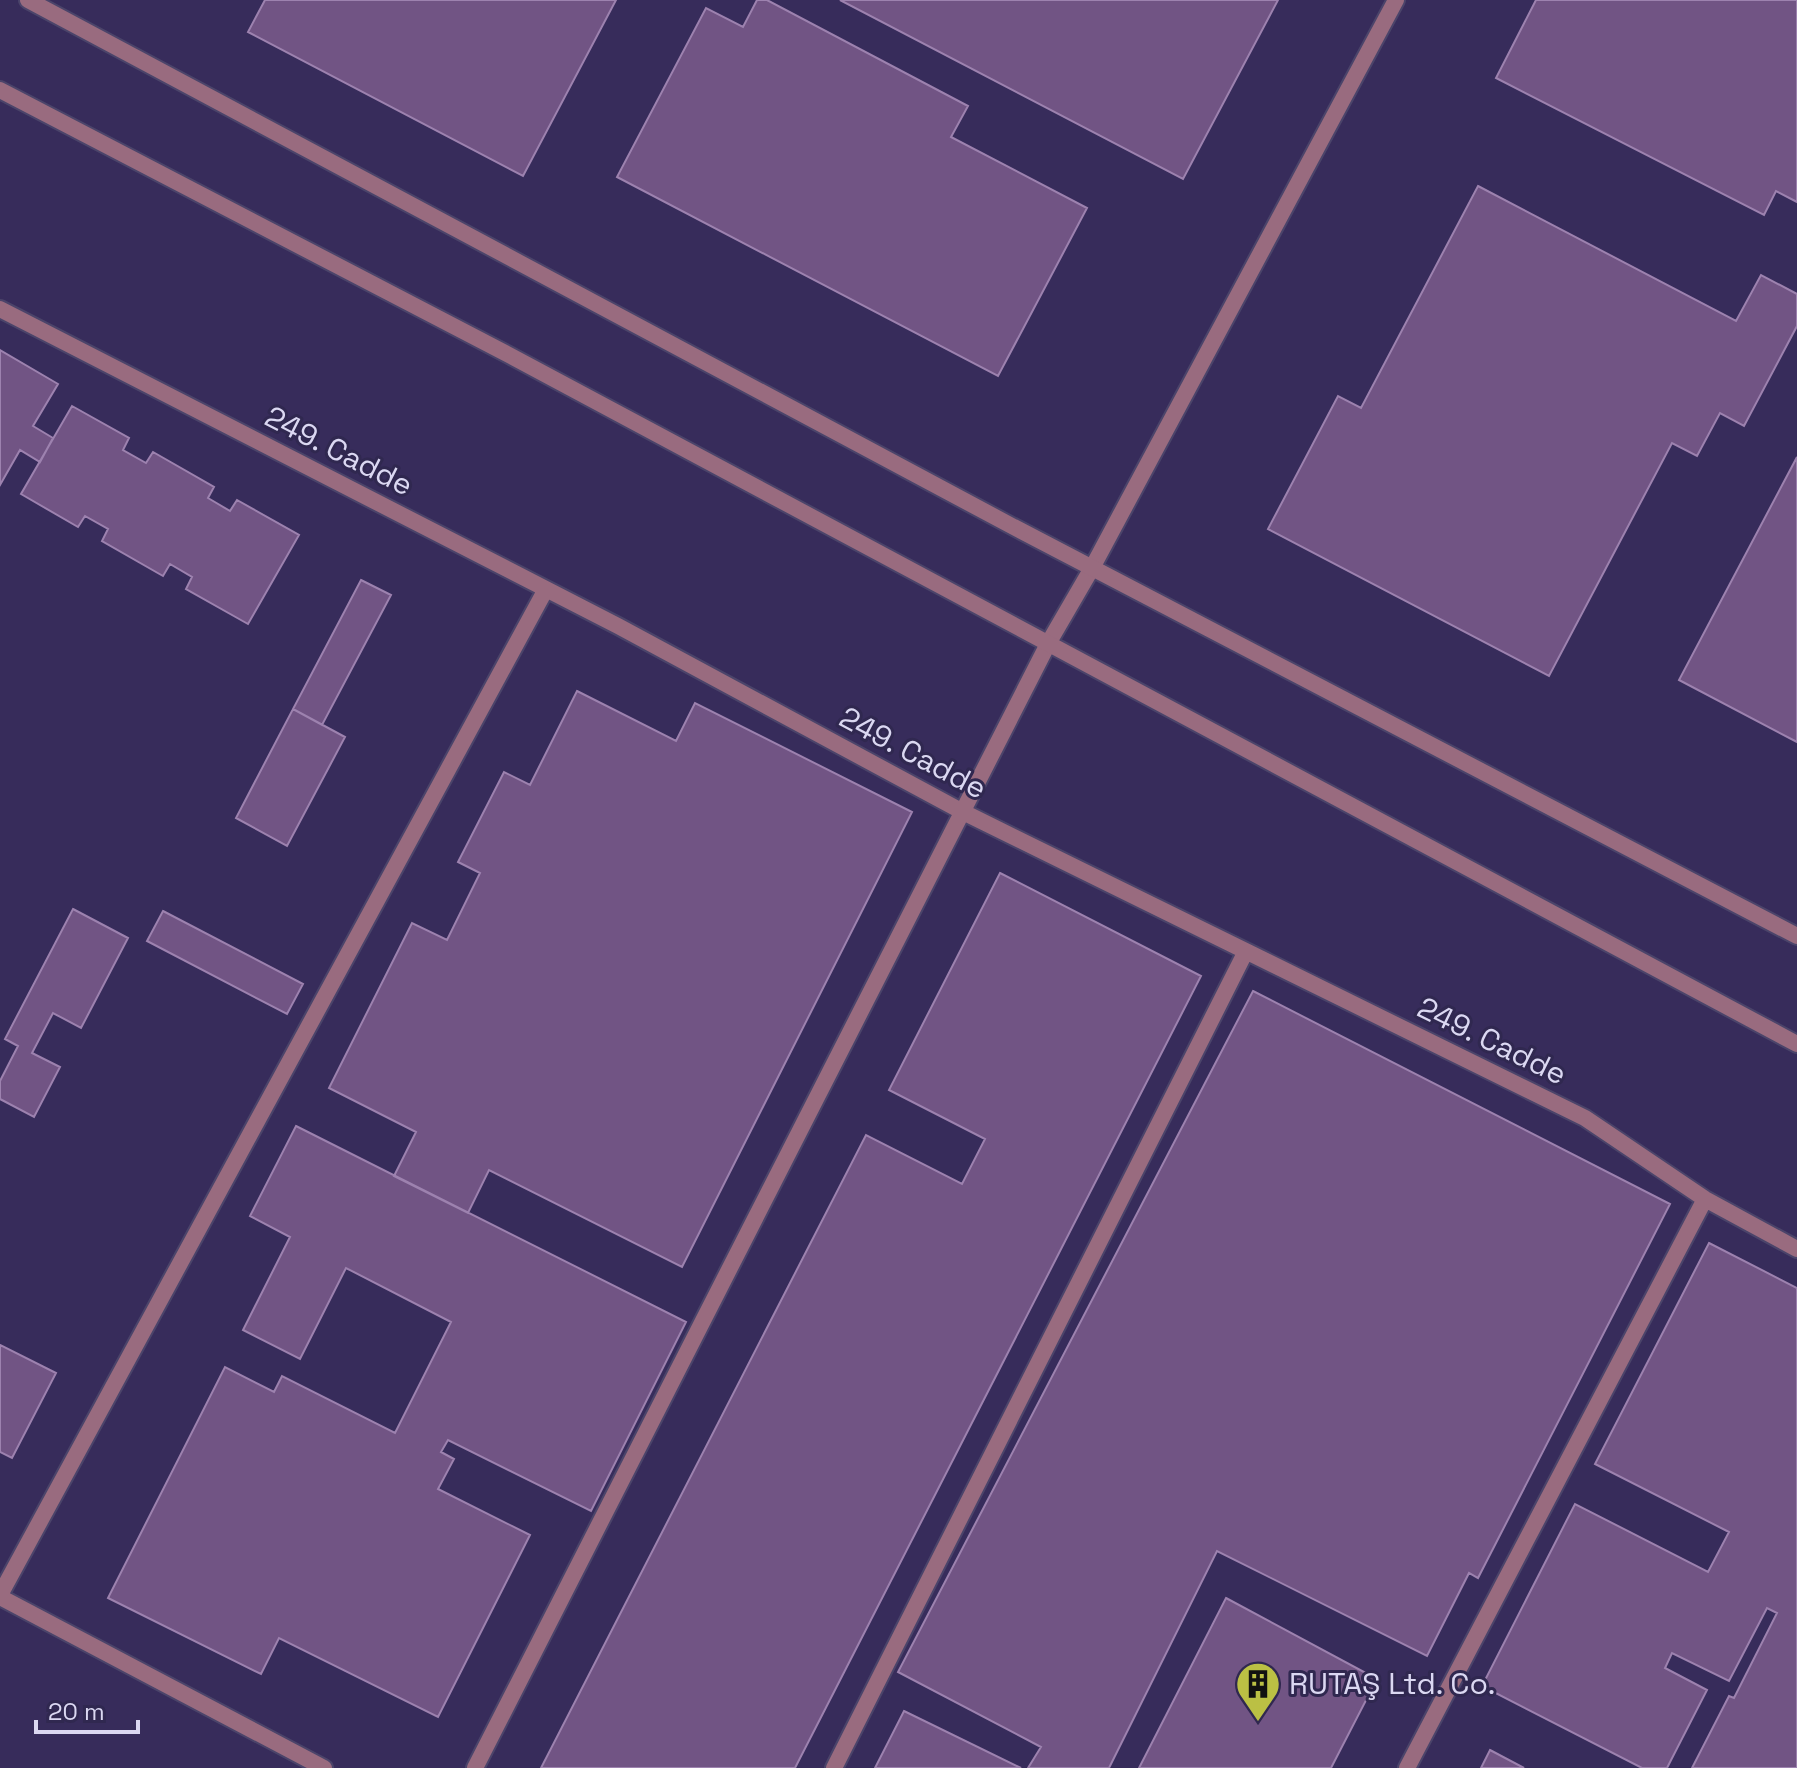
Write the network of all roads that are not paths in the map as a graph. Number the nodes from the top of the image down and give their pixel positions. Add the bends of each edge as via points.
1 (28, 0) edge
2 (1396, 0) edge
3 (0, 90) edge
4 (0, 309) edge
5 (1092, 568) junction
6 (546, 589) junction
7 (1049, 642) junction
8 (963, 812) junction
9 (1797, 936) edge
10 (1245, 953) junction
11 (1797, 1044) edge
12 (1705, 1199) junction
13 (1797, 1249) edge
14 (0, 1596) edge
15 (324, 1768) edge
16 (475, 1768) edge
17 (834, 1768) edge
18 (1407, 1768) edge

1 - 5 street
2 - 5 street
3 - 7 street
4 - 6 street, 249. Cadde
5 - 7 street
5 - 9 street
6 - 8 street, 249. Cadde
6 - 14 street
7 - 8 street
7 - 11 street
8 - 10 street, 249. Cadde
8 - 16 street
10 - 12 street, 249. Cadde via 1585,1118
10 - 17 street
12 - 13 street, 249. Cadde
12 - 18 street
14 - 15 street

